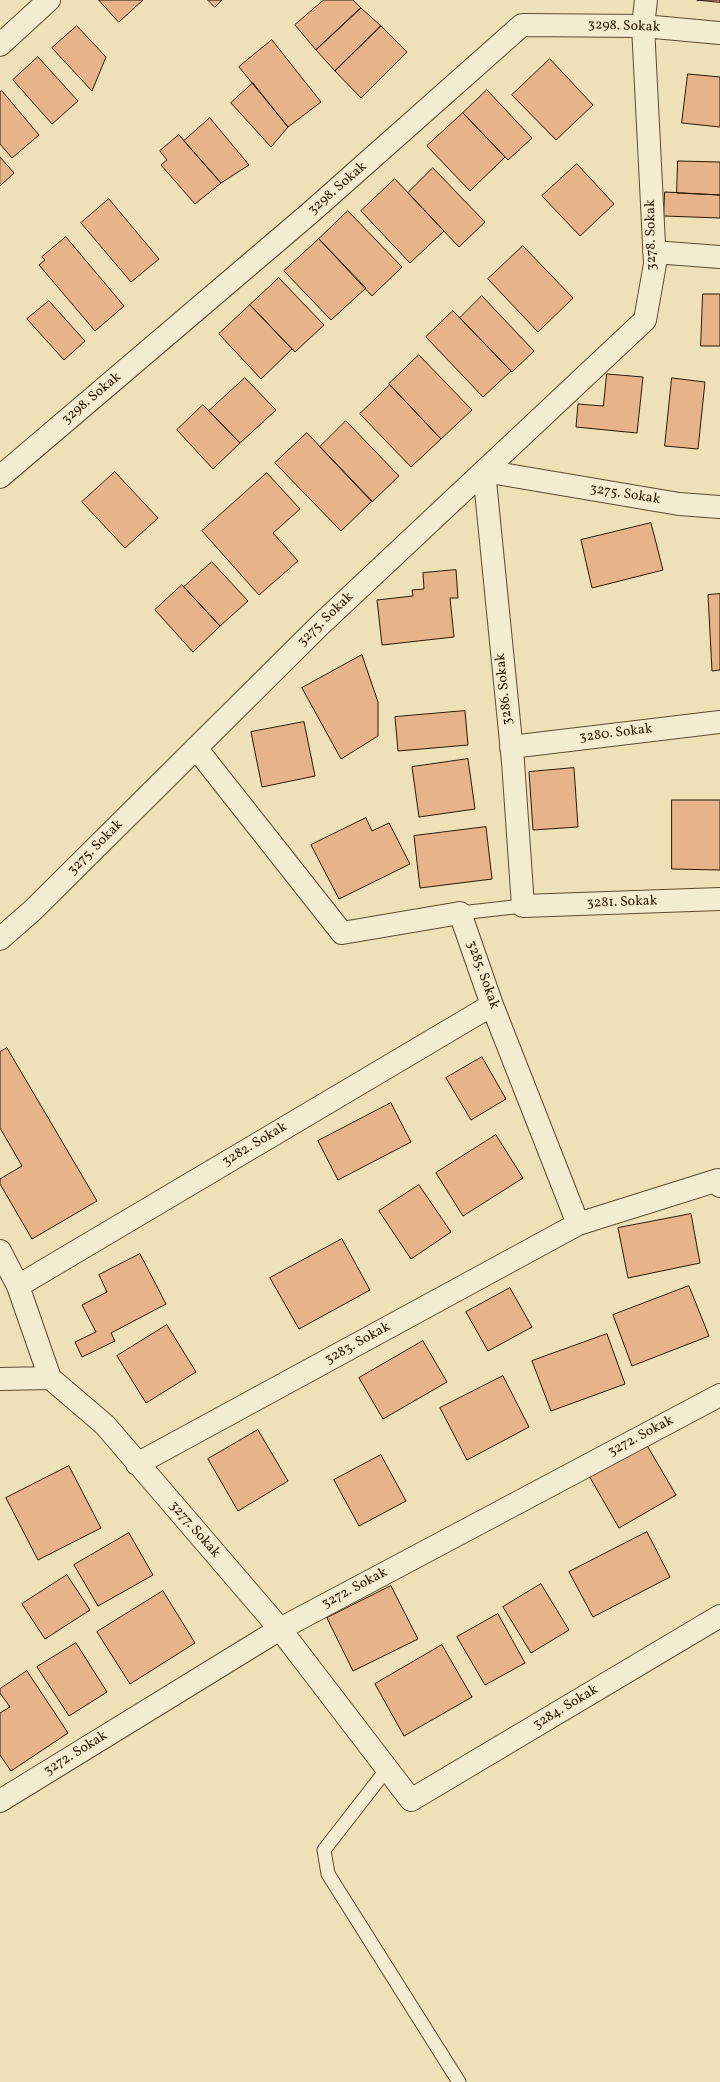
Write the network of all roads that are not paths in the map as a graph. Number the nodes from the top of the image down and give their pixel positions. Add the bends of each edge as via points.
1 (50, 0) edge
2 (646, 0) edge
3 (643, 26) junction
4 (720, 33) edge
5 (0, 45) edge
6 (654, 252) junction
7 (720, 257) edge
8 (484, 471) junction
9 (0, 477) edge
10 (720, 507) edge
11 (720, 722) edge
12 (511, 747) junction
13 (196, 748) junction
14 (720, 899) edge
15 (524, 906) junction
16 (460, 913) junction
17 (0, 939) edge
18 (492, 1005) junction
19 (720, 1186) edge
20 (578, 1224) junction
21 (0, 1251) edge
22 (18, 1286) junction
23 (50, 1378) junction
24 (0, 1379) edge
25 (720, 1395) edge
26 (137, 1464) junction
27 (720, 1616) edge
28 (280, 1629) junction
29 (387, 1769) junction
30 (411, 1800) joint
31 (0, 1801) edge
32 (459, 2082) edge

1 - 5 street
2 - 3 street, 3278. Sokak
3 - 4 street, 3298. Sokak
3 - 6 street, 3278. Sokak
3 - 9 street, 3298. Sokak via 522,25 310,213
6 - 7 street
6 - 8 street, 3278. Sokak via 655,264 645,320
8 - 10 street, 3275. Sokak via 679,504
8 - 12 street, 3286. Sokak
8 - 13 street, 3275. Sokak via 320,625
11 - 12 street, 3280. Sokak
12 - 15 street, 3286. Sokak
13 - 16 street via 342,933
13 - 17 street, 3275. Sokak via 33,910
14 - 15 street, 3281. Sokak
15 - 16 lane
16 - 18 street, 3285. Sokak
18 - 20 street, 3285. Sokak
18 - 22 street, 3282. Sokak
19 - 20 street via 718,1180
20 - 26 street, 3283. Sokak
21 - 22 street
22 - 23 street
23 - 24 street
23 - 26 street, 3277. Sokak via 105,1425
25 - 28 street, 3272. Sokak
26 - 28 street, 3277. Sokak
27 - 30 street, 3284. Sokak
28 - 29 street, 3277. Sokak
28 - 31 street, 3272. Sokak
29 - 30 street, 3277. Sokak
29 - 32 lane via 324,1850 328,1874

